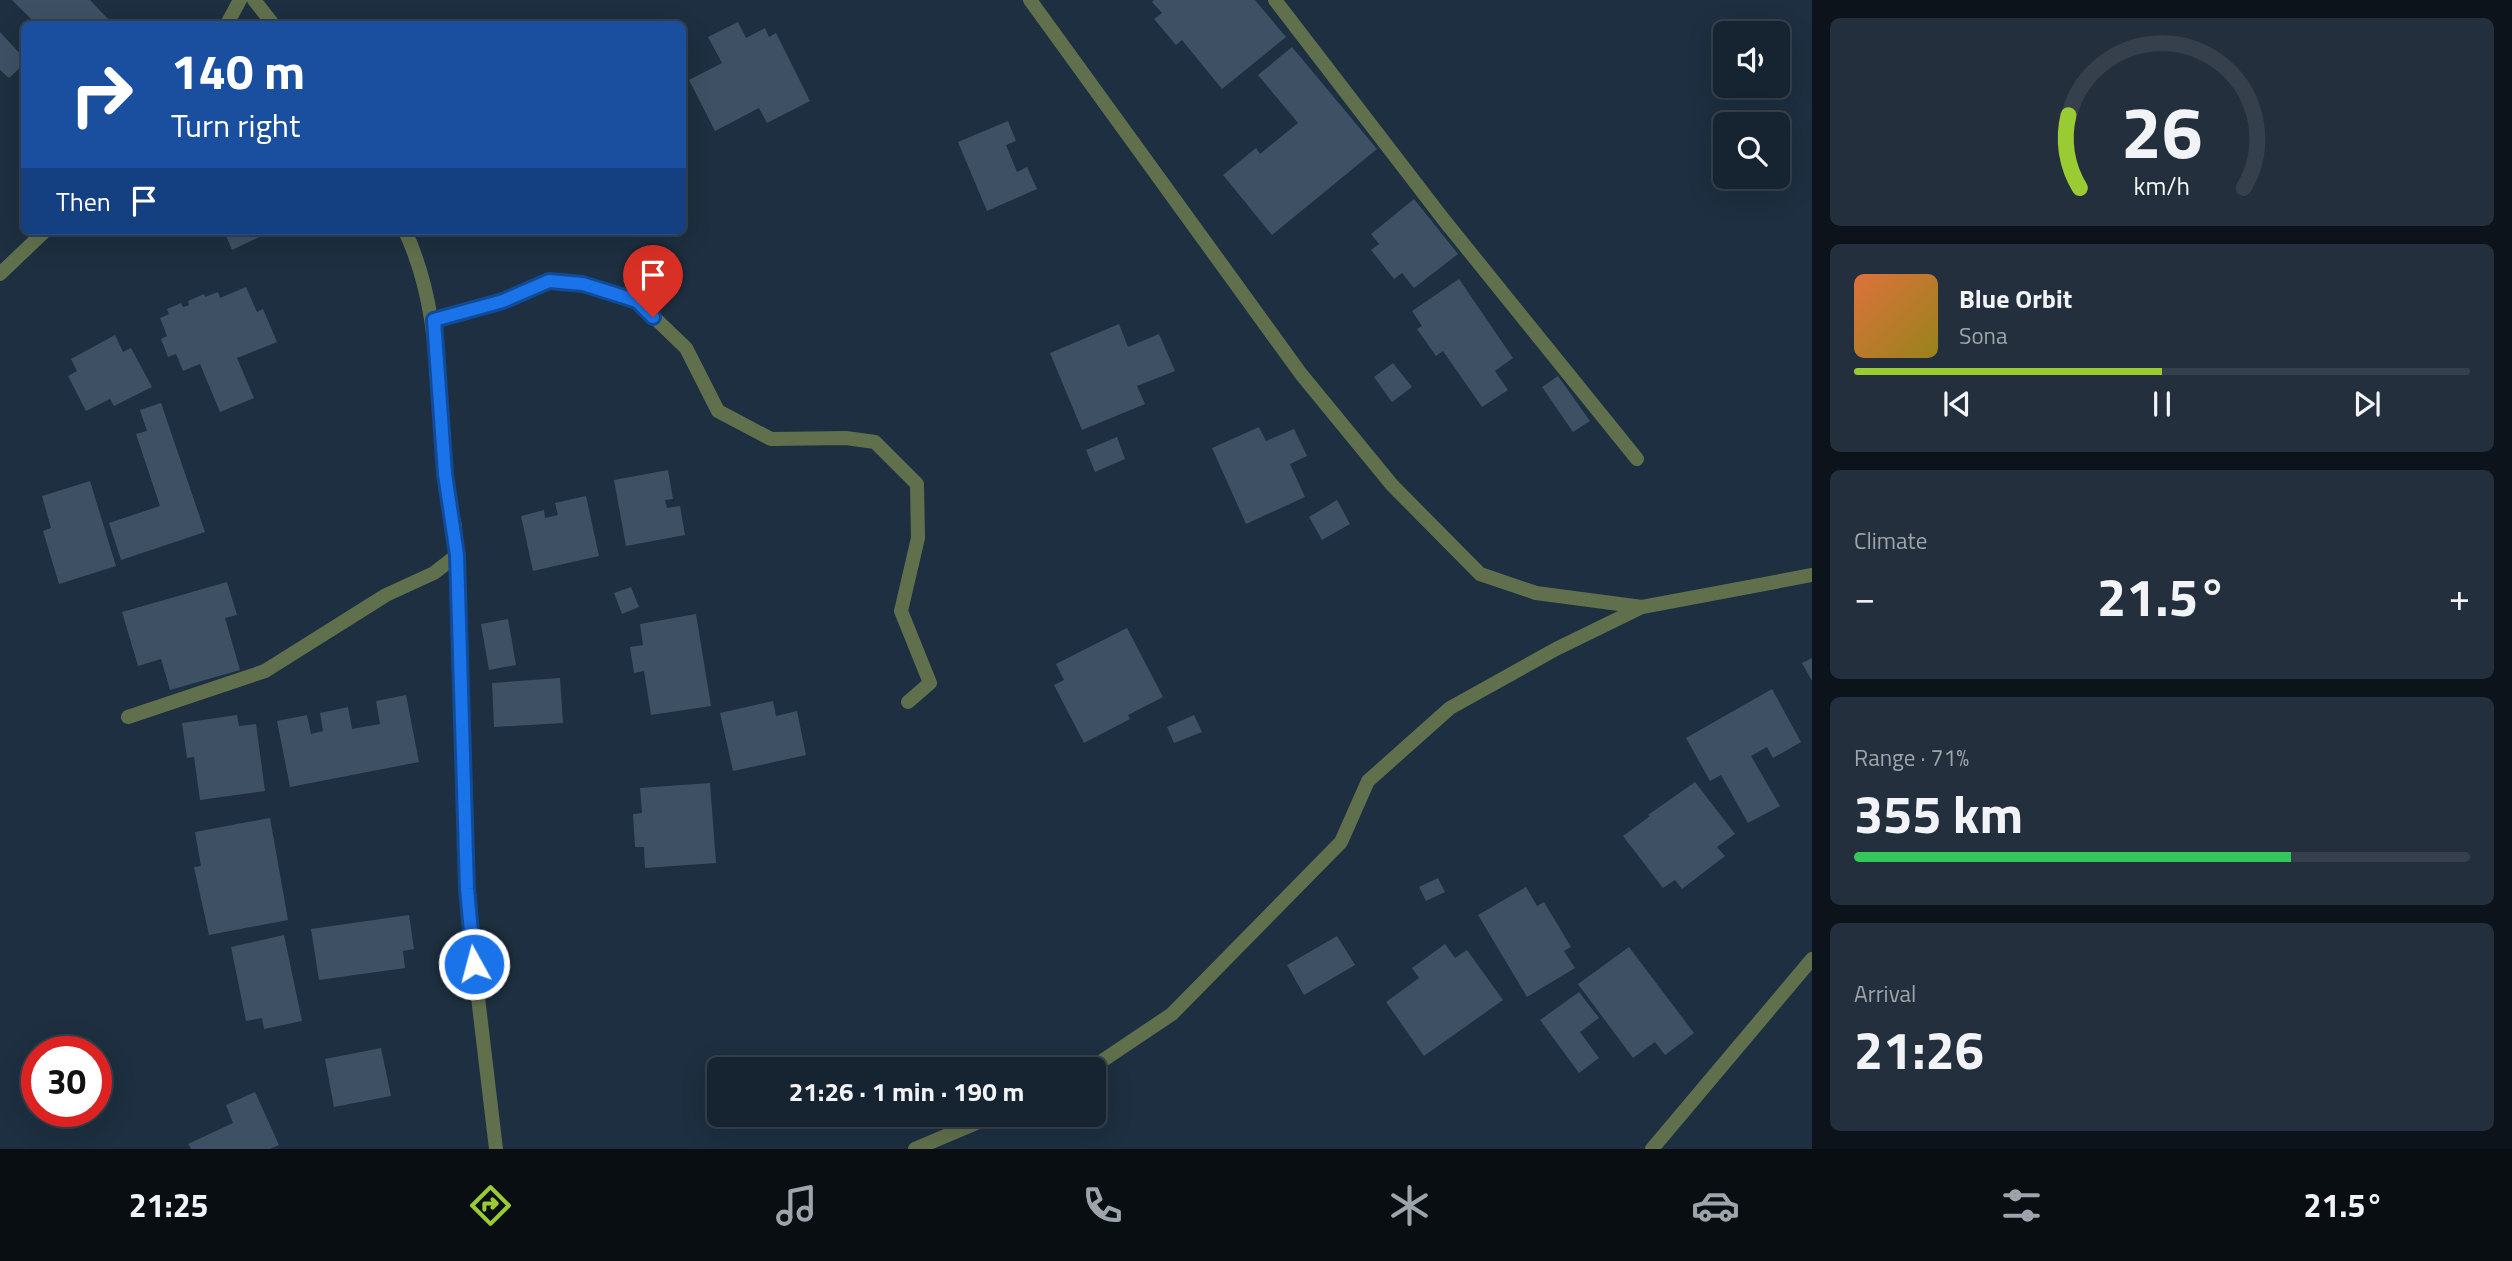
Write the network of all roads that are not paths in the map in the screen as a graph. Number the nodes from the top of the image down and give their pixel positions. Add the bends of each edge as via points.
1 (240, 0) edge
2 (254, 0) edge
3 (1030, 0) edge
4 (1275, 0) edge
5 (229, 21) edge
6 (271, 21) edge
7 (41, 235) edge
8 (406, 235) edge
9 (0, 274) edge
10 (434, 320) junction
11 (1637, 459) dead end
12 (457, 555) junction
13 (1812, 575) edge
14 (1642, 607) junction
15 (908, 702) dead end
16 (128, 717) dead end
17 (1812, 959) edge
18 (1106, 1058) edge
19 (967, 1127) edge
20 (496, 1149) edge
21 (915, 1149) edge
22 (1652, 1149) edge

1 - 5 street
2 - 6 street
3 - 14 street via 1301,374 1392,485 1480,574 1536,593
4 - 11 street via 1444,220
7 - 9 street
8 - 10 street
10 - 12 street via 445,474
10 - 15 street via 503,301 549,281 583,284 637,301 686,348 718,411 771,439 875,442 917,484 918,538 901,611 930,683
12 - 16 street via 434,573 386,595 265,671
12 - 20 street via 468,913
13 - 14 street
14 - 18 street via 1450,708 1368,780 1341,842 1172,1014
17 - 22 street
19 - 21 street

